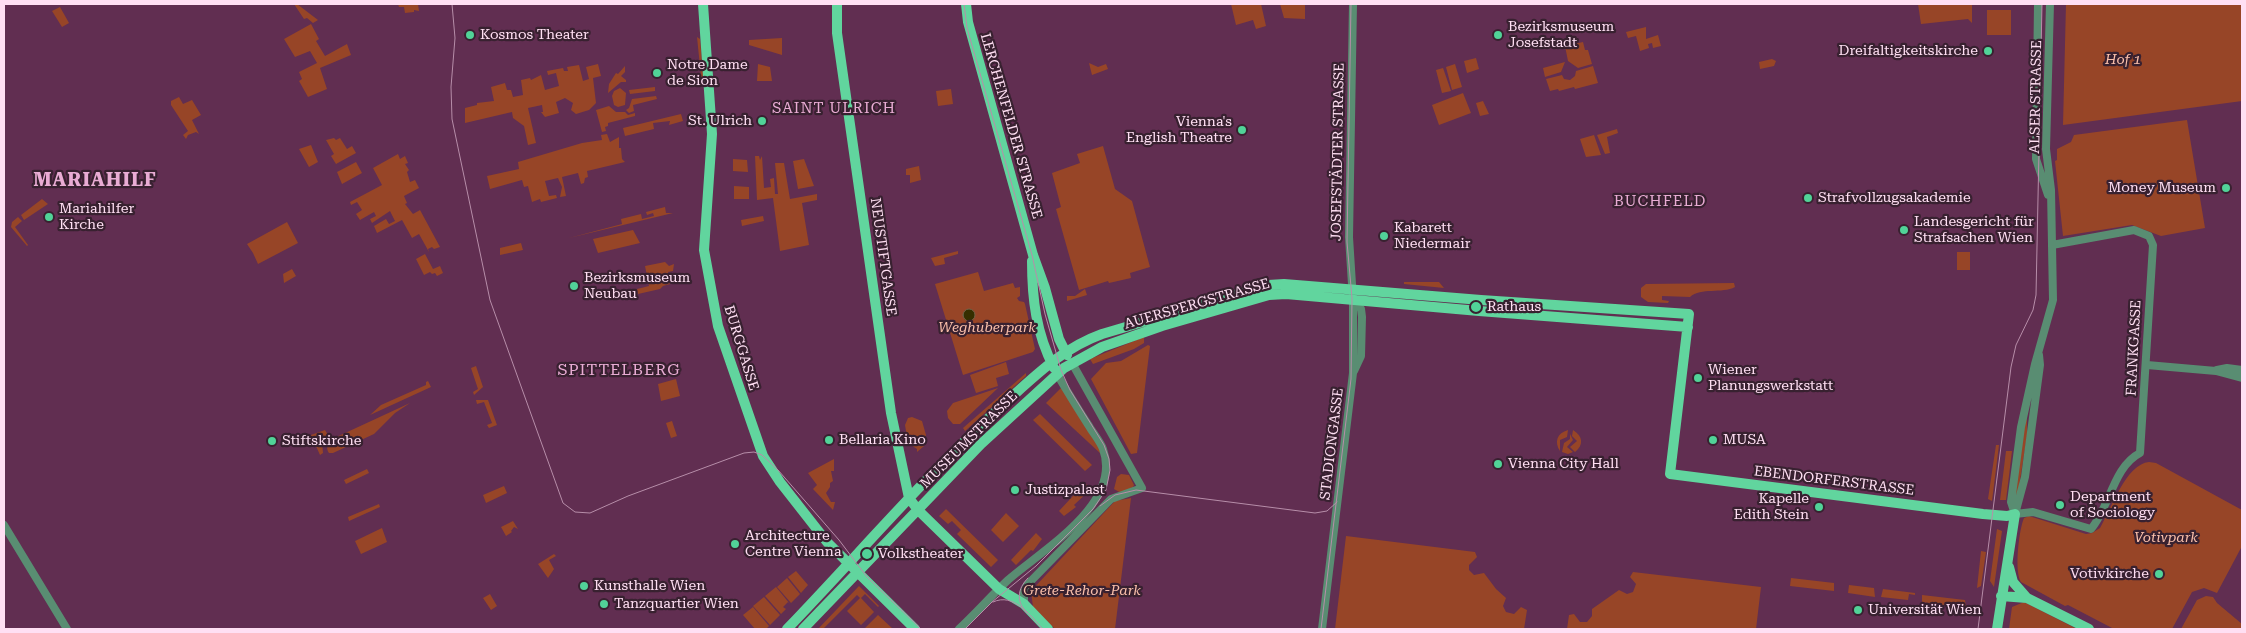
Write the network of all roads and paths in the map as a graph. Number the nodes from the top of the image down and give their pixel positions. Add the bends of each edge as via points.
1 (702, 4) edge
2 (837, 4) edge
3 (966, 4) edge
4 (1353, 4) edge
5 (2038, 4) edge
6 (2050, 4) edge
7 (2051, 202) junction
8 (2052, 245) junction
9 (1033, 255) junction
10 (1353, 289) junction
11 (1354, 300) junction
12 (1688, 327) junction
13 (1065, 351) junction
14 (1051, 362) junction
15 (1072, 363) junction
16 (2146, 365) junction
17 (2216, 370) junction
18 (2242, 370) edge
19 (1057, 374) junction
20 (2242, 378) edge
21 (910, 498) junction
22 (918, 510) junction
23 (2016, 514) junction
24 (4, 526) edge
25 (901, 527) junction
26 (2008, 563) junction
27 (849, 565) junction
28 (857, 574) junction
29 (999, 589) junction
30 (2001, 596) junction
31 (2027, 598) junction
32 (1024, 604) junction
33 (67, 629) edge
34 (787, 629) edge
35 (803, 629) edge
36 (914, 629) edge
37 (960, 629) edge
38 (1048, 629) edge
39 (1322, 629) edge
40 (1997, 629) edge
41 (2089, 629) edge

1 - 27 main road, BURGGASSE via 712,134 704,250 716,320 760,452 827,542
2 - 21 main road, NEUSTIFTGASSE via 837,33 891,413
3 - 9 main road, LERCHENFELDER STRASSE via 978,60
4 - 10 street, JOSEFSTÄDTER STRASSE via 1349,237
5 - 7 street, ALSER STRASSE via 2036,159
6 - 7 street, ALSER STRASSE via 2046,149
7 - 8 street, ALSER STRASSE
8 - 16 street, FRANKGASSE via 2134,230 2149,236 2153,245
8 - 23 street, ALSER STRASSE via 2052,306 2039,353 2026,468
9 - 13 main road, LERCHENFELDER STRASSE
9 - 14 main road, LERCHENFELDER STRASSE via 1032,297
10 - 11 street, JOSEFSTÄDTER STRASSE
10 - 12 main road, AUERSPERGSTRASSE via 1689,314
10 - 13 main road, AUERSPERGSTRASSE via 1268,285 1102,334
11 - 12 main road, AUERSPERGSTRASSE
11 - 15 main road, AUERSPERGSTRASSE via 1269,295 1162,326
11 - 39 street, STADIONGASSE via 1362,317 1361,356 1353,374
12 - 23 main road, EBENDORFERSTRASSE via 1670,474 1994,515
13 - 14 main road, MUSEUMSTRASSE
13 - 15 main road, LERCHENFELDER STRASSE
14 - 19 main road, LERCHENFELDER STRASSE
14 - 21 main road, MUSEUMSTRASSE via 970,434
15 - 19 main road, AUERSPERGSTRASSE
15 - 32 street via 1142,488 1111,500 1027,585
16 - 17 street
16 - 23 street, FRANKGASSE via 2140,453 2124,466 2092,529 2033,512
17 - 18 street
17 - 20 street
19 - 22 main road, MUSEUMSTRASSE via 981,444
19 - 29 street via 1102,449 1104,485 1087,510 1061,537
21 - 22 main road, NEUSTIFTGASSE
21 - 25 main road, MUSEUMSTRASSE
21 - 27 main road, MUSEUMSTRASSE
22 - 25 main road, MUSEUMSTRASSE
22 - 29 main road, NEUSTIFTGASSE
23 - 26 main road
24 - 33 street
25 - 28 main road, MUSEUMSTRASSE
26 - 30 main road
26 - 31 main road via 2013,582
27 - 28 main road, BURGGASSE
27 - 34 main road, MUSEUMSTRASSE
28 - 35 main road, MUSEUMSTRASSE
28 - 36 main road, BURGGASSE
29 - 32 main road, NEUSTIFTGASSE
29 - 37 street
30 - 31 main road
30 - 40 main road
31 - 41 main road
32 - 38 main road, NEUSTIFTGASSE

